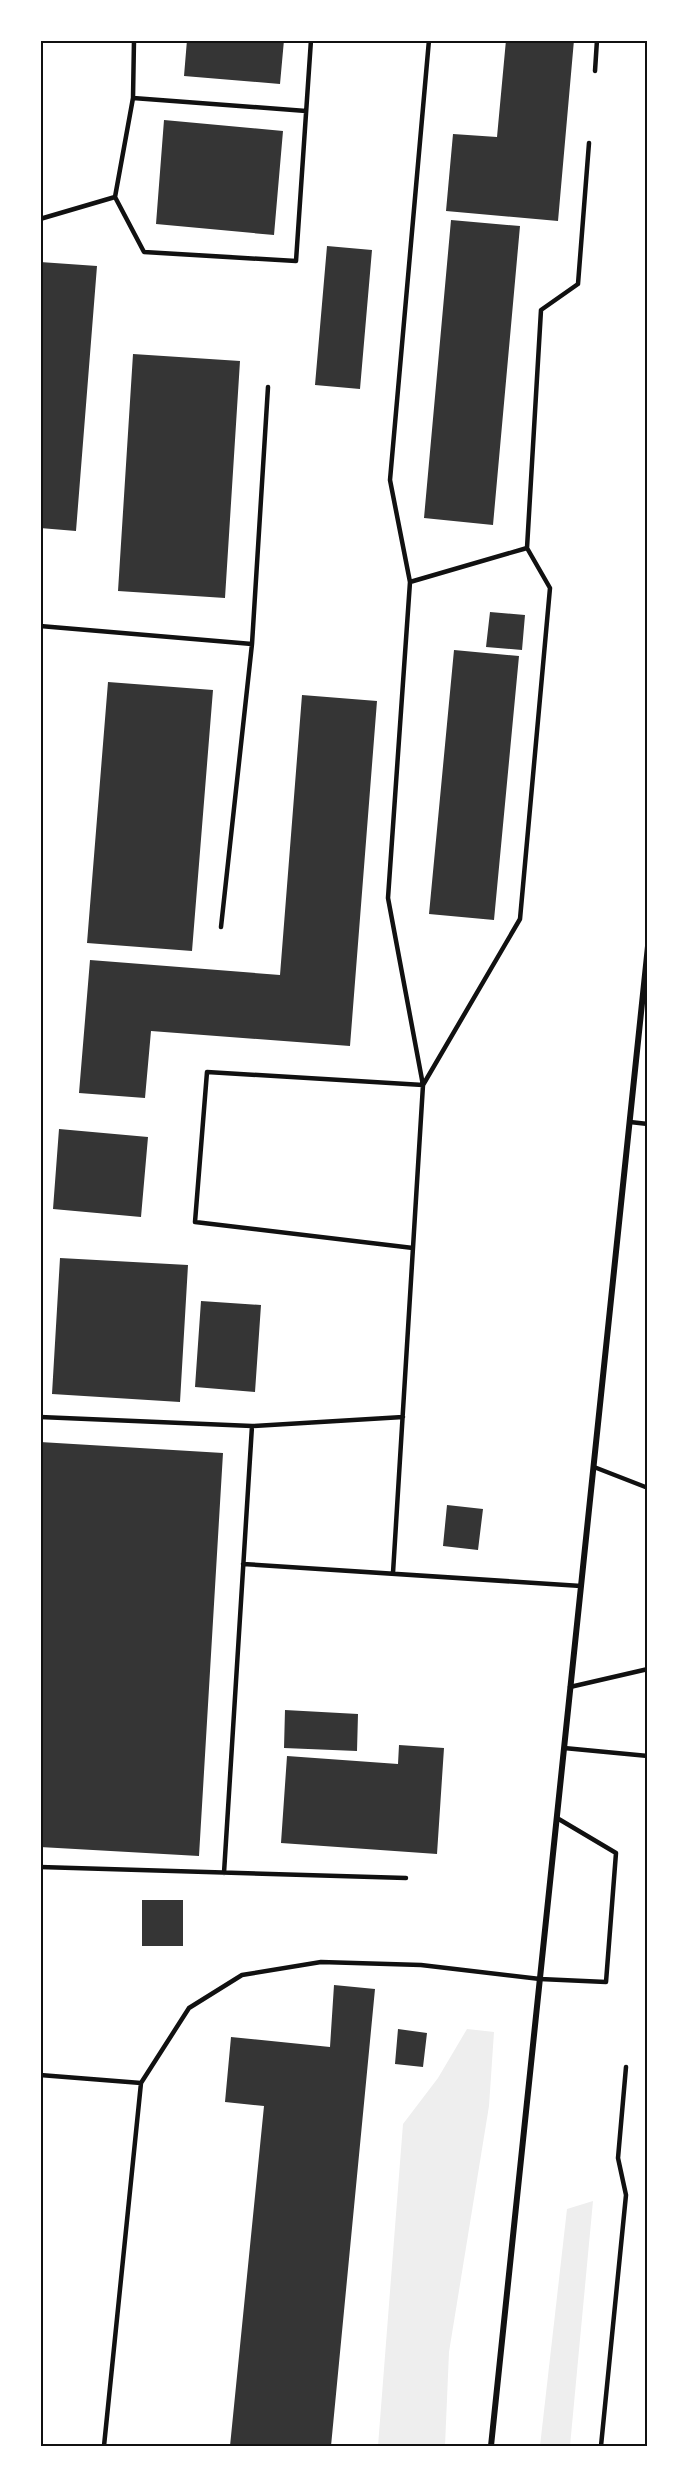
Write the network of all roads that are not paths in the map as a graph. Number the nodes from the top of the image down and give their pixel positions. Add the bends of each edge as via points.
1 (134, 40) edge
2 (311, 40) edge
3 (429, 40) edge
4 (597, 40) edge
5 (595, 70) dead end
6 (133, 98) junction
7 (306, 111) junction
8 (589, 143) dead end
9 (115, 197) junction
10 (40, 219) edge
11 (268, 387) dead end
12 (528, 548) junction
13 (410, 582) junction
14 (40, 626) edge
15 (252, 644) junction
16 (221, 927) dead end
17 (648, 946) edge
18 (647, 958) edge
19 (423, 1085) junction
20 (630, 1122) junction
21 (648, 1124) edge
22 (413, 1248) junction
23 (40, 1417) edge
24 (403, 1417) junction
25 (252, 1426) junction
26 (594, 1467) junction
27 (648, 1488) edge
28 (243, 1564) junction
29 (393, 1573) junction
30 (581, 1586) junction
31 (648, 1669) edge
32 (570, 1687) junction
33 (564, 1748) junction
34 (648, 1756) edge
35 (557, 1818) junction
36 (40, 1867) edge
37 (224, 1873) junction
38 (406, 1878) dead end
39 (540, 1979) junction
40 (626, 2067) dead end
41 (40, 2076) edge
42 (141, 2083) junction
43 (104, 2446) edge
44 (491, 2446) edge
45 (601, 2446) edge

1 - 6 lane
2 - 7 lane
3 - 13 lane via 390,480
4 - 5 lane
6 - 7 lane
6 - 9 lane
7 - 9 lane via 296,261 144,252
8 - 12 lane via 578,284 541,310
9 - 10 lane
11 - 15 lane
12 - 13 lane
12 - 19 lane via 550,588 520,919
13 - 19 lane via 388,898
14 - 15 lane
15 - 16 lane
17 - 18 street
18 - 20 street
19 - 22 lane
19 - 22 lane via 207,1072 195,1222
20 - 21 lane
20 - 26 street
22 - 24 lane
23 - 25 lane
24 - 25 lane
24 - 29 lane
25 - 28 lane
26 - 27 lane
26 - 30 street
28 - 29 lane
28 - 37 lane
29 - 30 lane
30 - 32 street
31 - 32 lane
32 - 33 street
33 - 34 lane
33 - 35 street
35 - 39 street
35 - 39 lane via 616,1852 606,1982
36 - 37 lane
37 - 38 lane
39 - 42 lane via 421,1965 321,1962 242,1975 189,2008
39 - 44 street
40 - 45 lane via 618,2158 626,2195
41 - 42 lane
42 - 43 lane

